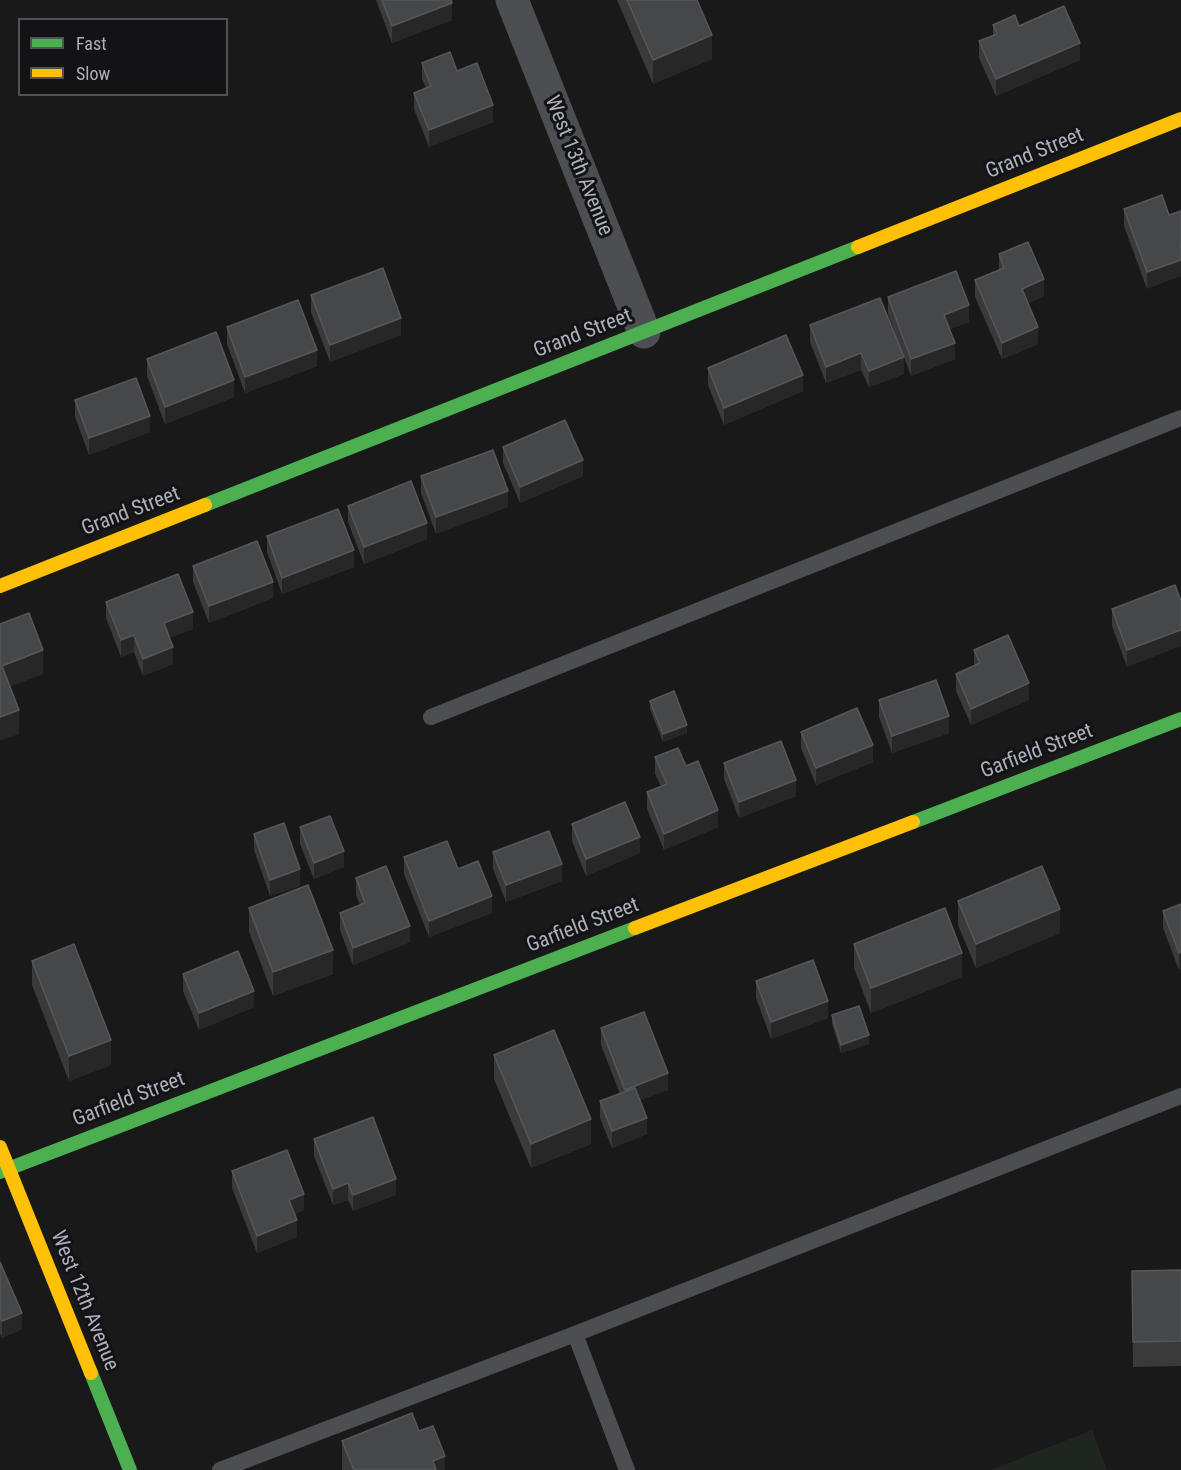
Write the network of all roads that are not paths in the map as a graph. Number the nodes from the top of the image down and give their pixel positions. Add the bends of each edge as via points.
1 (512, 0) edge
2 (1181, 119) edge
3 (644, 332) junction
4 (1181, 418) edge
5 (0, 586) edge
6 (431, 717) dead end
7 (1181, 719) edge
8 (1181, 1096) edge
9 (0, 1147) edge
10 (4, 1171) edge
11 (575, 1334) junction
12 (130, 1470) edge
13 (220, 1470) edge
14 (627, 1470) edge

1 - 3 street, West 13th Avenue
2 - 3 street, Grand Street
3 - 5 street, Grand Street
4 - 6 lane
7 - 10 street, Garfield Street
8 - 11 lane
9 - 10 street, West 12th Avenue
10 - 12 street, West 12th Avenue
11 - 13 lane
11 - 14 lane

